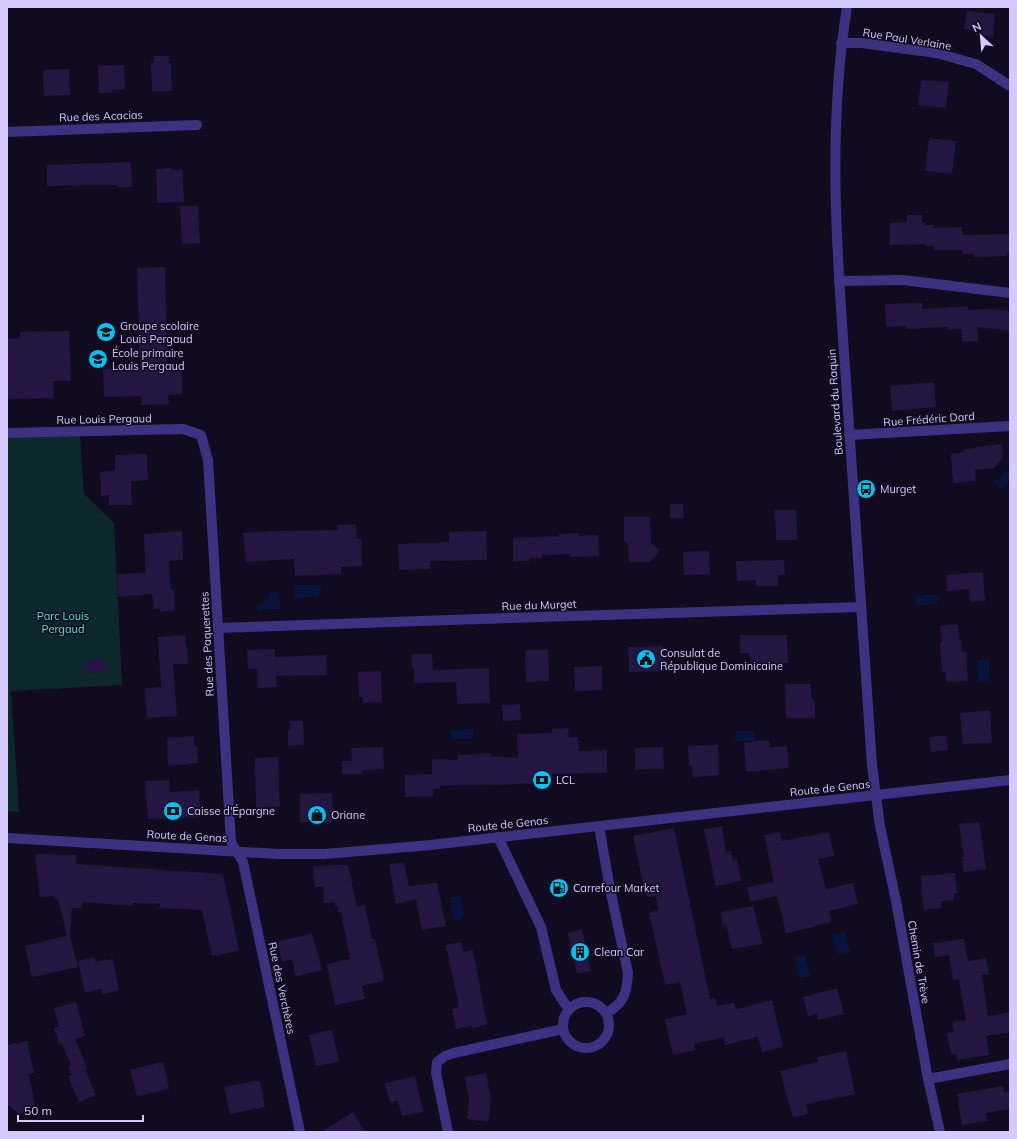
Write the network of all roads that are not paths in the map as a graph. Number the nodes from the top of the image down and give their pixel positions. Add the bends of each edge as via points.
1 (847, 7) edge
2 (841, 43) junction
3 (1010, 86) edge
4 (197, 125) dead end
5 (7, 132) edge
6 (839, 280) junction
7 (1010, 293) edge
8 (1010, 426) edge
9 (7, 433) edge
10 (200, 435) joint
11 (849, 435) junction
12 (861, 607) junction
13 (218, 628) junction
14 (1010, 780) edge
15 (876, 795) junction
16 (599, 826) junction
17 (498, 837) junction
18 (7, 838) edge
19 (236, 851) junction
20 (569, 1010) junction
21 (606, 1013) junction
22 (563, 1029) junction
23 (1010, 1064) edge
24 (928, 1079) junction
25 (300, 1132) edge
26 (448, 1132) edge
27 (940, 1132) edge

1 - 2 street, Boulevard du Raquin
2 - 3 street, Rue Paul Verlaine via 862,43 936,53 976,64
2 - 6 street, Boulevard du Raquin via 835,193
4 - 5 street, Rue des Acacias
6 - 7 street via 903,280
6 - 11 street, Boulevard du Raquin
8 - 11 street, Rue Frédéric Dard
9 - 10 street, Rue Louis Pergaud via 183,429
10 - 13 street, Rue des Paquerettes via 208,460
11 - 12 street, Boulevard du Raquin
12 - 13 street, Rue du Murget
12 - 15 street, Boulevard du Raquin
13 - 19 street, Rue des Paquerettes via 231,842
14 - 15 street, Route de Genas
15 - 16 street, Route de Genas
15 - 24 street, Chemin de Trève
16 - 17 street, Route de Genas
16 - 21 street via 628,973 628,988 625,994 612,1010
17 - 19 street, Route de Genas via 325,854
17 - 20 street via 541,927 556,990
18 - 19 street, Route de Genas
19 - 25 street, Rue des Verchères via 243,862
20 - 21 street via 578,1004 591,1002
20 - 22 street
21 - 22 street via 610,1027 608,1034 599,1045 592,1048 577,1047 566,1037
22 - 26 street via 454,1053 438,1062 436,1074
23 - 24 street
24 - 27 street, Chemin de Trève

